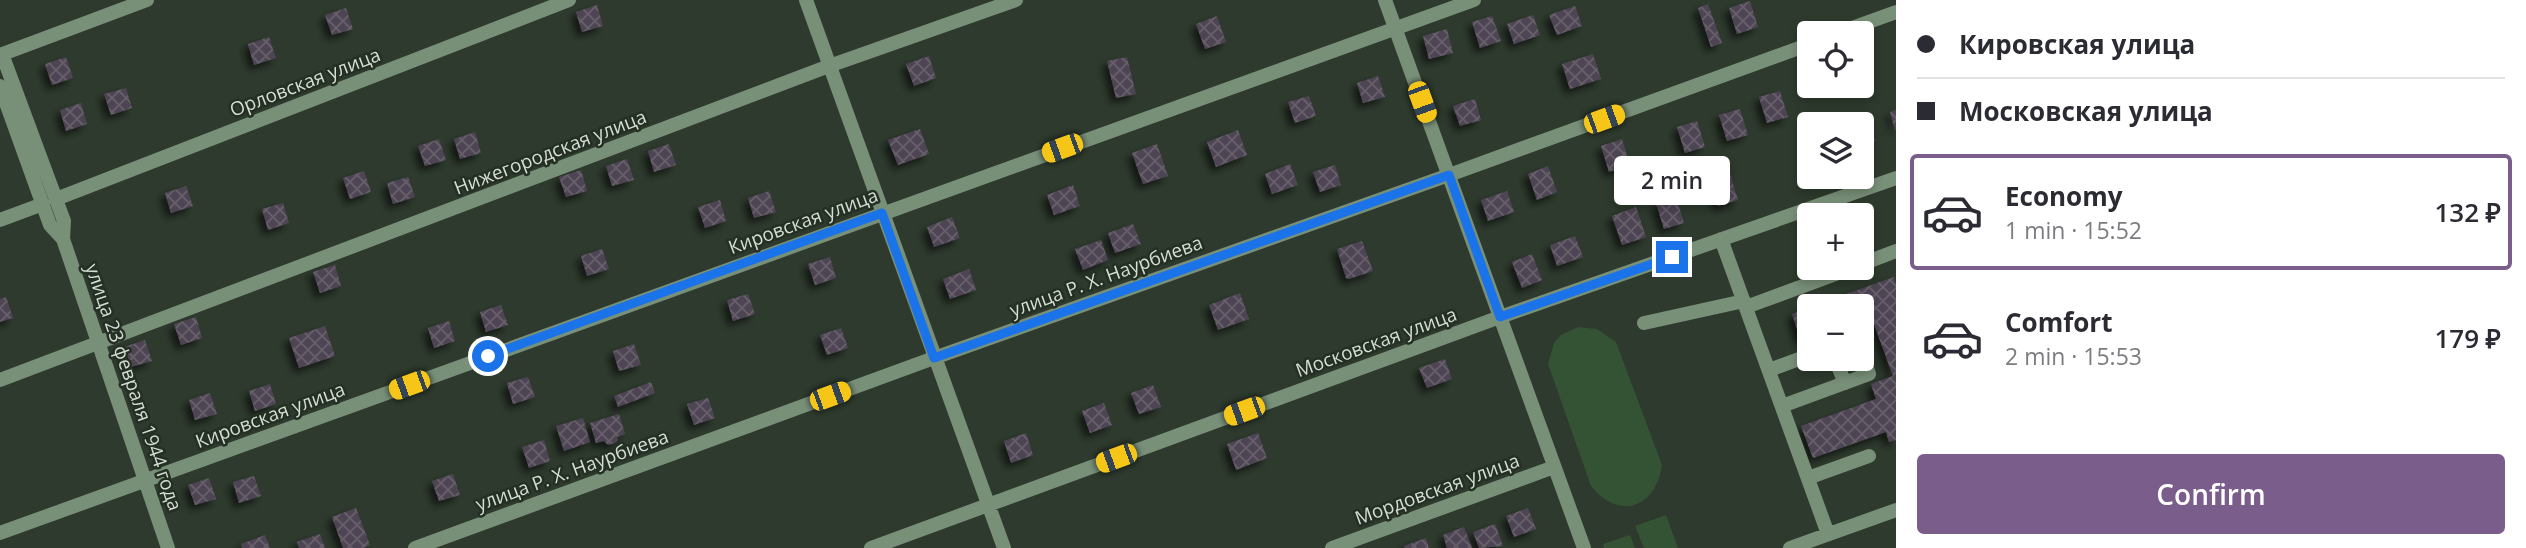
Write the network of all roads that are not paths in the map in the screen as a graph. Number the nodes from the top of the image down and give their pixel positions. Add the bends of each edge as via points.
1 (148, 0) edge
2 (569, 0) edge
3 (806, 0) edge
4 (1016, 0) edge
5 (1385, 0) edge
6 (1474, 0) edge
7 (1896, 12) edge
8 (1871, 21) edge
9 (1395, 28) junction
10 (1797, 49) edge
11 (1, 54) edge
12 (829, 66) junction
13 (0, 86) edge
14 (1449, 175) junction
15 (1896, 178) edge
16 (50, 202) junction
17 (882, 213) junction
18 (0, 220) edge
19 (1721, 239) junction
20 (1896, 251) edge
21 (1874, 259) edge
22 (1816, 280) edge
23 (1745, 304) junction
24 (1500, 317) junction
25 (1644, 323) dead end
26 (98, 344) junction
27 (934, 358) junction
28 (1797, 360) edge
29 (1769, 370) junction
30 (1840, 371) edge
31 (1868, 371) edge
32 (0, 380) edge
33 (1845, 383) junction
34 (1782, 406) junction
35 (1869, 456) dead end
36 (1554, 467) junction
37 (1808, 478) junction
38 (146, 480) junction
39 (988, 505) junction
40 (1896, 510) edge
41 (0, 533) edge
42 (1828, 534) junction
43 (169, 548) edge
44 (415, 548) edge
45 (871, 548) edge
46 (1004, 548) edge
47 (1332, 548) edge
48 (1584, 548) edge
49 (1790, 548) edge

1 - 11 street
2 - 16 street, Орловская улица
3 - 12 street
4 - 12 street, Нижегородская улица
5 - 9 street
6 - 9 street, Кировская улица
7 - 8 street
9 - 14 street
9 - 17 street, Кировская улица
10 - 14 street, улица Р. Х. Наурбиева
11 - 16 street, улица 23 февраля 1944 года
12 - 17 street
12 - 26 street, Нижегородская улица
13 - 16 street, улица 23 февраля 1944 года
14 - 24 street
14 - 27 street, улица Р. Х. Наурбиева
15 - 19 street, Московская улица
16 - 18 street, Орловская улица
16 - 26 street, улица 23 февраля 1944 года via 64,221 63,239
17 - 27 street
17 - 38 street, Кировская улица
19 - 23 street
19 - 24 street, Московская улица
20 - 21 street
22 - 23 street
23 - 25 street
23 - 29 street
24 - 36 street
24 - 39 street, Московская улица
26 - 32 street, Нижегородская улица
26 - 38 street, улица 23 февраля 1944 года
27 - 39 street
27 - 44 street, улица Р. Х. Наурбиева
28 - 29 street
29 - 34 street
30 - 33 street
31 - 33 street
33 - 34 street
34 - 37 street
35 - 37 street
36 - 47 street, Мордовская улица
36 - 48 street
37 - 42 street
38 - 41 street, Кировская улица
38 - 43 street, улица 23 февраля 1944 года
39 - 45 street, Московская улица
39 - 46 street
40 - 42 street
42 - 49 street

